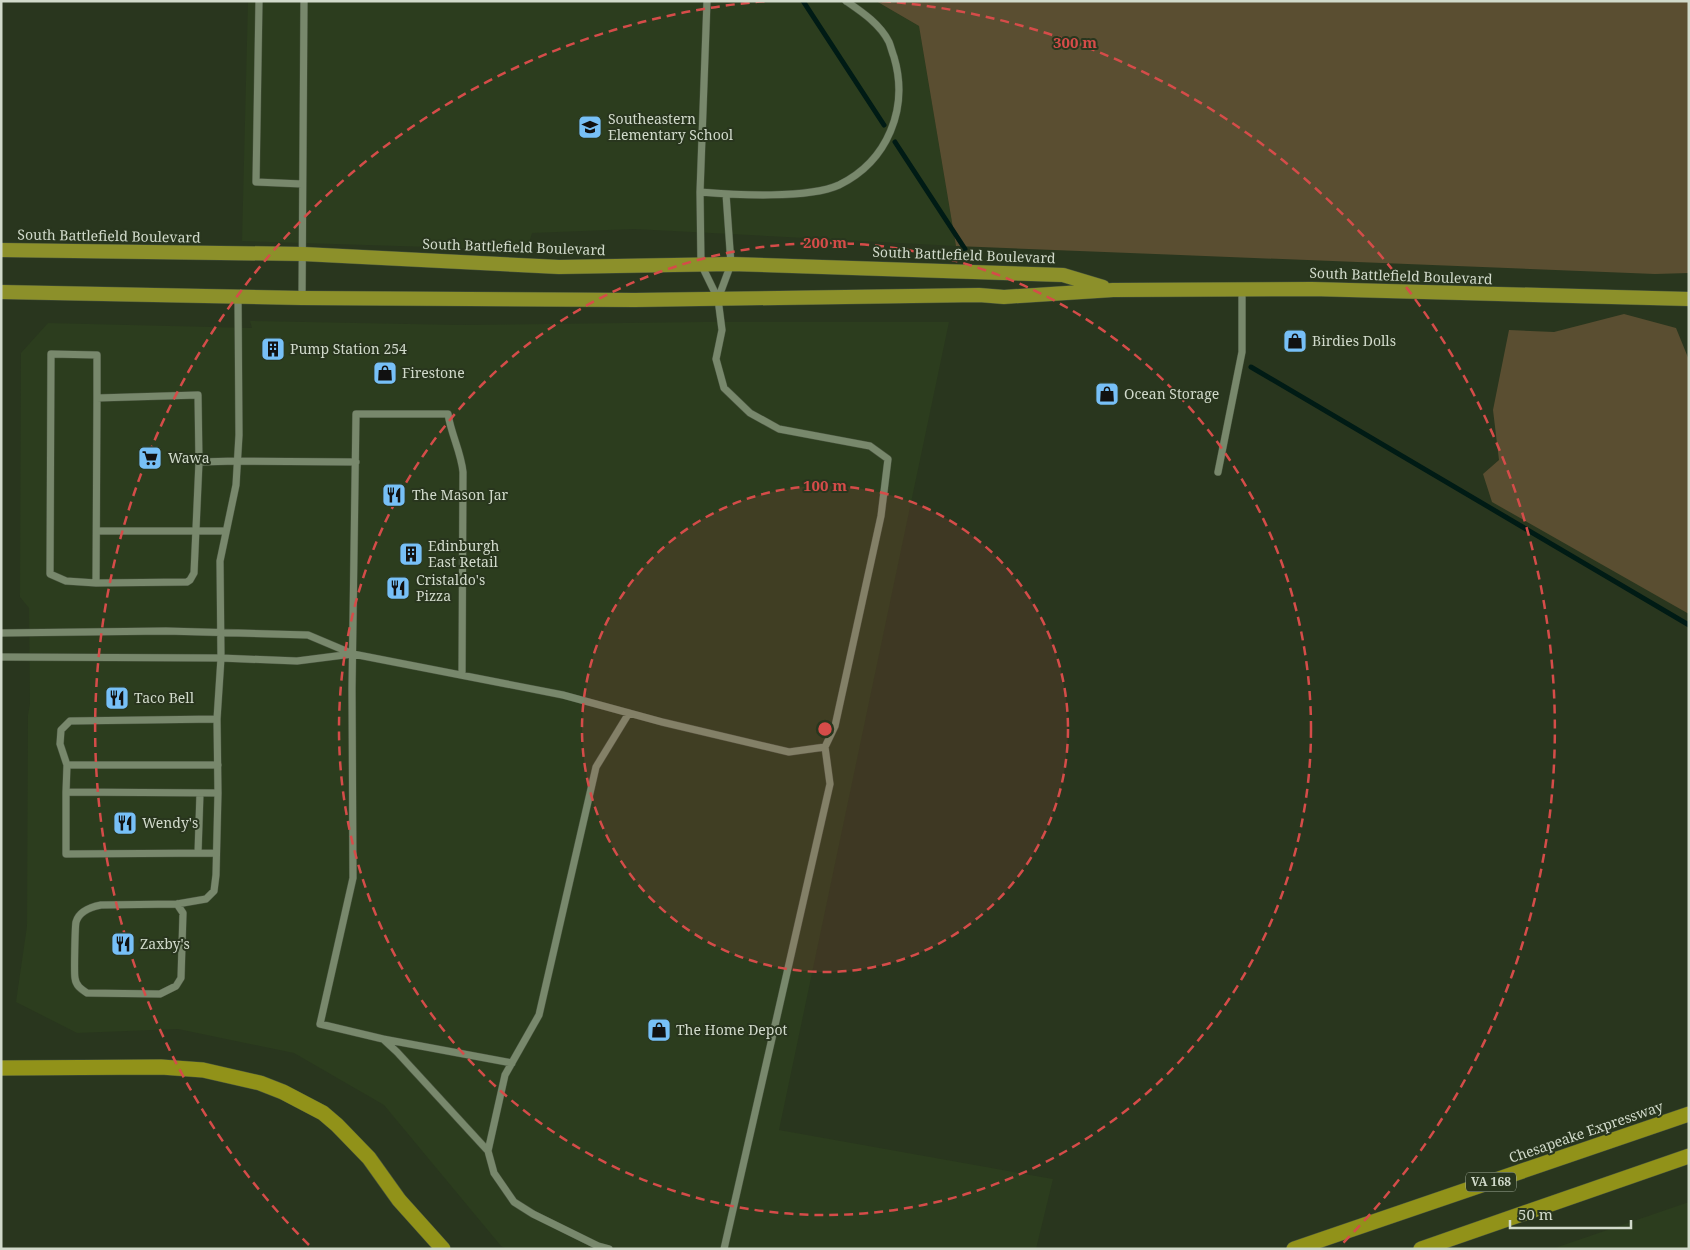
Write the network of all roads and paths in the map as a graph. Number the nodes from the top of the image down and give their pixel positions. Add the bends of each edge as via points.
1 (259, 1) edge
2 (304, 1) edge
3 (707, 1) edge
4 (846, 1) edge
5 (302, 184) junction
6 (700, 192) junction
7 (726, 194) junction
8 (1, 250) edge
9 (303, 254) junction
10 (701, 264) junction
11 (731, 264) junction
12 (1113, 290) junction
13 (1242, 290) junction
14 (1, 292) edge
15 (238, 296) junction
16 (302, 298) junction
17 (718, 299) junction
18 (1689, 299) edge
19 (97, 398) junction
20 (237, 461) junction
21 (199, 462) junction
22 (356, 462) junction
23 (1218, 472) dead end
24 (226, 531) junction
25 (97, 532) junction
26 (196, 532) junction
27 (96, 583) junction
28 (220, 632) junction
29 (1, 633) edge
30 (353, 654) junction
31 (1, 657) edge
32 (221, 658) junction
33 (462, 675) junction
34 (629, 713) junction
35 (217, 719) junction
36 (824, 748) junction
37 (67, 765) junction
38 (218, 765) junction
39 (66, 792) junction
40 (200, 793) junction
41 (218, 793) junction
42 (198, 853) junction
43 (216, 853) junction
44 (177, 904) junction
45 (383, 1039) junction
46 (512, 1063) junction
47 (1, 1068) edge
48 (1689, 1114) edge
49 (488, 1151) junction
50 (1689, 1156) edge
51 (443, 1249) edge
52 (609, 1249) edge
53 (724, 1249) edge
54 (1294, 1249) edge
55 (1421, 1249) edge

1 - 5 lane via 256,182
2 - 5 lane
3 - 6 lane
4 - 7 lane via 870,18 889,42 898,72 896,118 884,145 876,157 839,185 816,192
5 - 9 lane
6 - 7 lane
6 - 10 lane
7 - 11 lane
8 - 9 highway, South Battlefield Boulevard
9 - 10 highway, South Battlefield Boulevard via 559,268
9 - 16 lane
10 - 11 highway, South Battlefield Boulevard
10 - 17 lane
11 - 12 highway, South Battlefield Boulevard via 1063,275
11 - 17 lane
12 - 13 highway, South Battlefield Boulevard
12 - 17 highway, South Battlefield Boulevard via 1004,297
13 - 18 highway, South Battlefield Boulevard
13 - 23 lane via 1242,352
14 - 15 highway, South Battlefield Boulevard
15 - 16 highway, South Battlefield Boulevard
15 - 20 lane
16 - 17 highway, South Battlefield Boulevard
17 - 36 lane via 722,330 716,359 724,388 750,413 780,429 870,446 888,459 881,516 835,726
19 - 21 lane via 198,395
19 - 25 lane
19 - 27 lane via 97,355 51,354 50,574 66,581
20 - 21 lane
20 - 22 lane
20 - 24 lane via 236,485
21 - 26 lane
22 - 30 lane
22 - 33 lane via 356,414 448,414 450,430 462,458 463,472
24 - 26 lane
24 - 28 lane via 220,561
25 - 26 lane
25 - 27 lane
26 - 27 lane via 194,573 190,580
28 - 29 lane
28 - 30 lane via 308,635
28 - 32 lane
30 - 32 lane via 297,662
30 - 33 lane
30 - 45 lane via 353,878 320,1024
31 - 32 lane
32 - 35 lane
33 - 34 lane
34 - 36 lane via 789,752
34 - 46 lane via 596,767 539,1015
35 - 37 lane via 70,721 61,730 60,744
35 - 38 lane
36 - 53 lane via 830,784
37 - 38 lane
37 - 39 lane
38 - 41 lane
39 - 40 lane
39 - 42 lane via 66,854
40 - 41 lane
40 - 42 lane
41 - 43 lane
42 - 43 lane
43 - 44 lane via 214,891 206,899
44 - 44 lane via 89,908 76,922 75,979 79,988 87,992 160,994 176,986 181,978 182,913
45 - 46 lane
45 - 49 lane
46 - 49 lane via 505,1075
47 - 51 highway via 161,1067 203,1070 260,1083 283,1092 323,1113 337,1125 369,1158 399,1200
48 - 54 highway, Chesapeake Expressway / VA 168
49 - 52 lane via 494,1173 514,1202
50 - 55 highway

